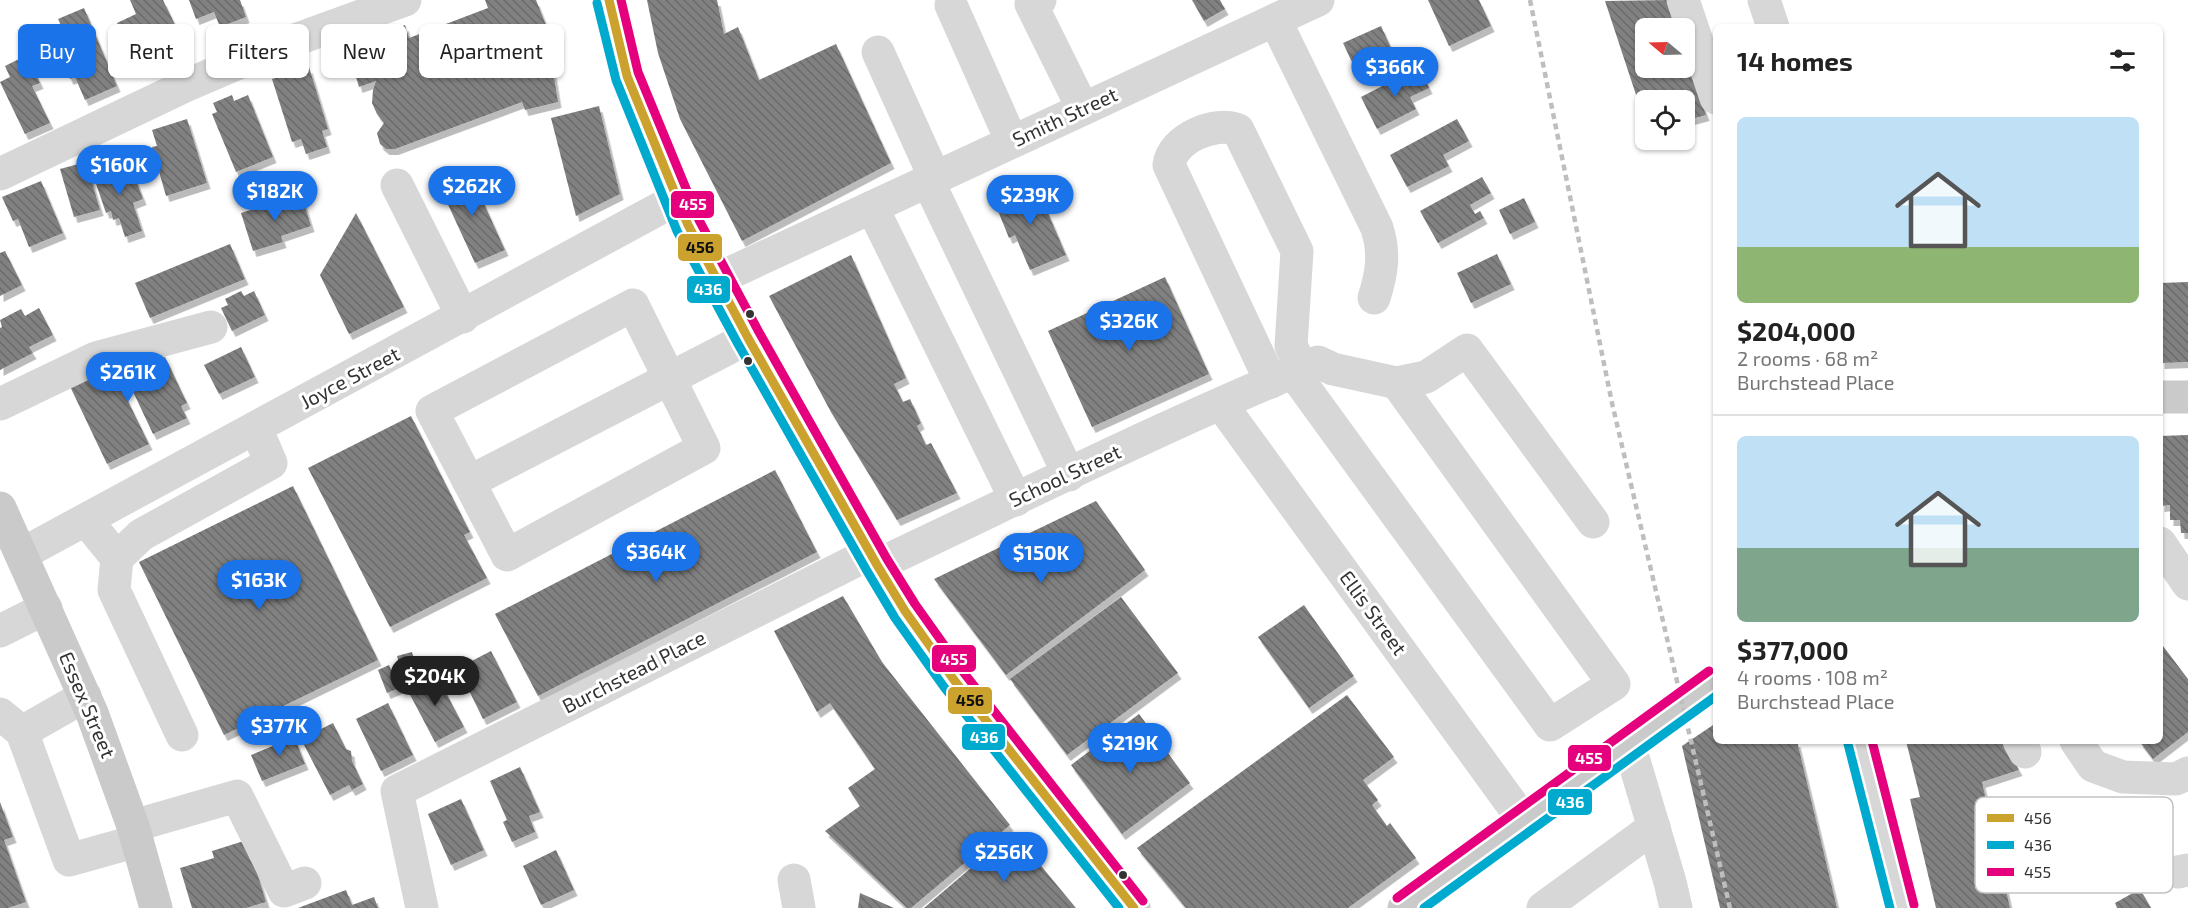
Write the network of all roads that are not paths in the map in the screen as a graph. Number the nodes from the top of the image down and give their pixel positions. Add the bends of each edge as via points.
1 (405, 0) edge
2 (609, 0) edge
3 (1040, 0) edge
4 (1318, 0) edge
5 (1683, 0) edge
6 (1764, 0) edge
7 (951, 5) dead end
8 (1275, 20) junction
9 (1772, 24) edge
10 (878, 52) dead end
11 (1713, 89) edge
12 (1083, 109) junction
13 (1012, 142) junction
14 (0, 174) edge
15 (931, 179) junction
16 (397, 185) dead end
17 (677, 199) junction
18 (872, 207) junction
19 (715, 280) junction
20 (1374, 298) dead end
21 (463, 317) junction
22 (211, 327) dead end
23 (747, 338) junction
24 (1296, 371) junction
25 (669, 377) junction
26 (1396, 383) junction
27 (2163, 397) edge
28 (2188, 397) edge
29 (0, 404) edge
30 (1221, 404) junction
31 (256, 428) junction
32 (1069, 475) junction
33 (469, 482) junction
34 (1016, 500) junction
35 (1, 513) edge
36 (86, 520) junction
37 (1593, 522) dead end
38 (2163, 549) edge
39 (22, 554) junction
40 (117, 558) junction
41 (874, 559) junction
42 (2178, 581) edge
43 (46, 608) junction
44 (0, 631) edge
45 (1713, 683) edge
46 (85, 696) junction
47 (11, 723) edge
48 (182, 735) dead end
49 (1629, 744) junction
50 (1861, 744) edge
51 (2078, 744) edge
52 (2188, 773) edge
53 (1524, 821) junction
54 (1654, 827) junction
55 (135, 833) junction
56 (305, 884) dead end
57 (156, 908) edge
58 (422, 908) edge
59 (1134, 908) edge
60 (1404, 908) edge
61 (1543, 908) edge
62 (1676, 908) edge
63 (1902, 908) edge

1 - 14 street via 281,45 187,85
2 - 17 main road via 627,76
3 - 12 street via 1031,4
4 - 8 street, Smith Street
5 - 11 street
6 - 9 street
7 - 13 street
8 - 12 street, Smith Street
8 - 20 street via 1377,228 1383,263
10 - 15 street
12 - 13 street, Smith Street
13 - 15 street, Smith Street
15 - 18 street, Smith Street
15 - 32 street
16 - 21 street
17 - 19 main road
17 - 21 street, Joyce Street
18 - 19 street, Smith Street
18 - 34 street
19 - 23 main road
21 - 31 street, Joyce Street
22 - 29 street via 96,358
23 - 25 street
23 - 41 main road
24 - 24 street via 1169,165 1179,144 1215,126 1238,129 1297,251 1291,346
24 - 26 street via 1333,369
24 - 26 street via 1550,725 1614,684
24 - 30 street, School Street
25 - 33 street
25 - 33 street via 704,448 507,555
25 - 33 street via 633,305 432,411
26 - 37 street via 1426,377 1467,350
27 - 28 main road
30 - 32 street, School Street
30 - 53 street, Ellis Street
31 - 36 street, Joyce Street
31 - 40 street via 272,463 141,535
32 - 34 street, School Street
34 - 41 street, School Street
35 - 39 main road, Essex Street
36 - 39 street, Joyce Street
36 - 40 street
38 - 42 street
39 - 43 main road, Essex Street
40 - 48 street via 114,590
41 - 58 street, Burchstead Place via 397,791
41 - 59 main road via 954,680
43 - 44 street
43 - 46 main road, Essex Street
45 - 49 main road
46 - 47 street
46 - 55 main road, Essex Street
47 - 55 street via 69,860
49 - 53 main road
49 - 54 street
50 - 63 street
51 - 52 street via 2093,766 2124,777 2176,779
53 - 60 main road
54 - 61 street
54 - 62 street
55 - 56 street via 237,796 284,891
55 - 57 main road, Essex Street

